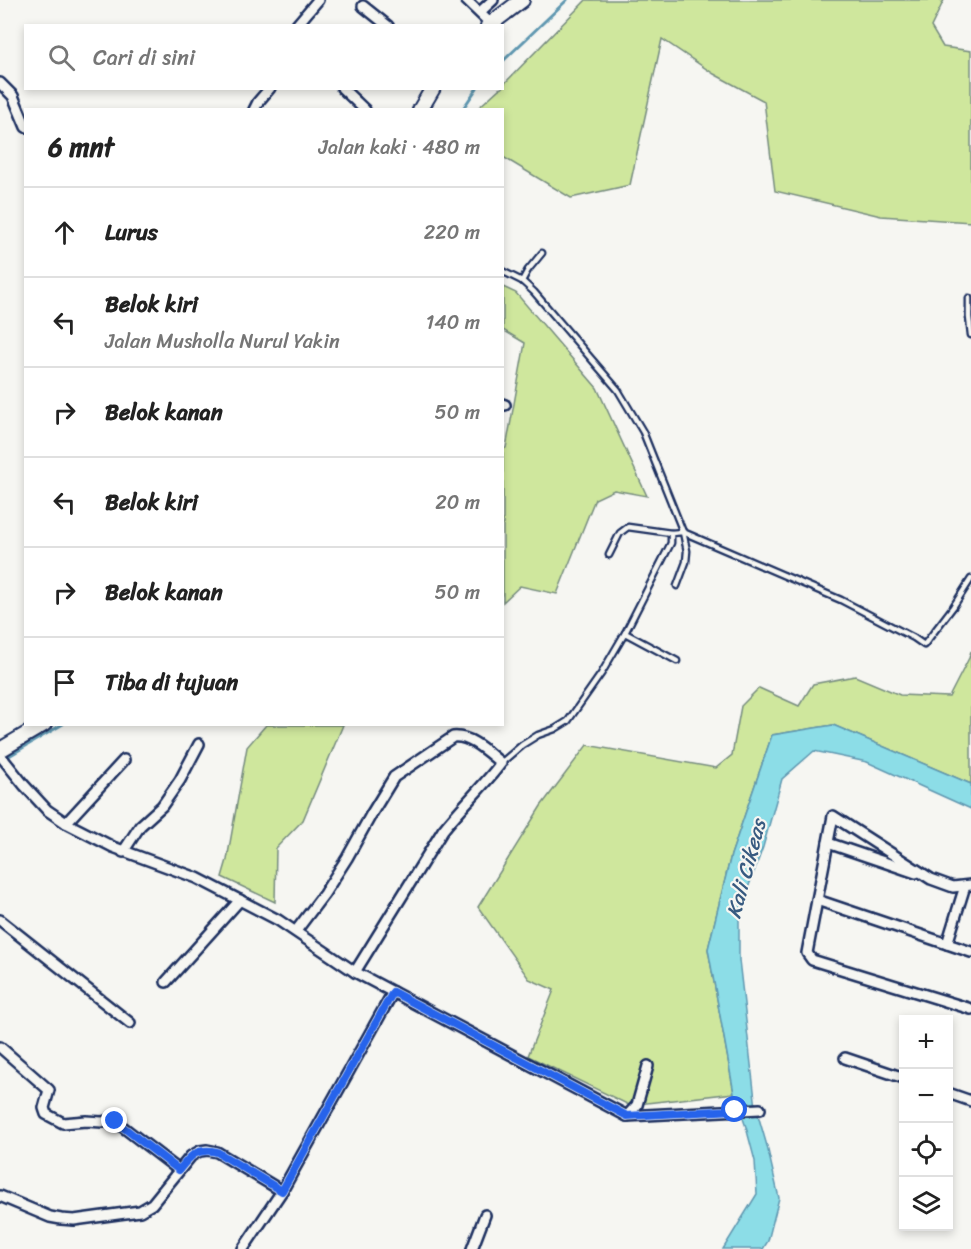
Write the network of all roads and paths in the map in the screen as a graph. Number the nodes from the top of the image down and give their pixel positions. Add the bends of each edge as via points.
1 (318, 0) edge
2 (466, 0) edge
3 (493, 0) edge
4 (518, 1) edge
5 (363, 6) dead end
6 (480, 12) junction
7 (298, 24) edge
8 (386, 24) edge
9 (489, 24) edge
10 (0, 83) edge
11 (268, 90) edge
12 (344, 90) edge
13 (432, 90) edge
14 (255, 108) edge
15 (363, 108) edge
16 (421, 108) edge
17 (24, 122) edge
18 (543, 253) dead end
19 (504, 272) edge
20 (522, 281) junction
21 (969, 298) dead end
22 (971, 335) edge
23 (683, 532) junction
24 (671, 533) junction
25 (609, 555) dead end
26 (971, 579) edge
27 (677, 586) dead end
28 (625, 633) junction
29 (677, 661) dead end
30 (41, 726) edge
31 (199, 744) dead end
32 (0, 750) edge
33 (0, 755) edge
34 (124, 760) dead end
35 (501, 763) junction
36 (66, 823) junction
37 (828, 843) junction
38 (123, 852) junction
39 (931, 879) junction
40 (968, 885) edge
41 (240, 900) junction
42 (817, 900) junction
43 (0, 920) edge
44 (296, 931) junction
45 (947, 944) junction
46 (971, 952) edge
47 (355, 972) junction
48 (166, 982) dead end
49 (393, 992) junction
50 (971, 1009) edge
51 (130, 1023) dead end
52 (0, 1047) edge
53 (845, 1058) dead end
54 (648, 1066) dead end
55 (899, 1077) edge
56 (953, 1096) edge
57 (971, 1101) edge
58 (760, 1109) dead end
59 (627, 1116) junction
60 (179, 1170) junction
61 (282, 1191) junction
62 (0, 1196) edge
63 (485, 1215) dead end
64 (243, 1249) edge
65 (472, 1249) edge

1 - 7 street
2 - 6 street
3 - 6 street
4 - 9 main road
5 - 8 street
6 - 9 street
10 - 17 street via 13,96
11 - 14 street
12 - 15 street
13 - 16 main road
18 - 20 lane
19 - 20 lane
20 - 23 lane via 618,390 643,432
21 - 22 lane
23 - 24 lane
23 - 26 lane via 834,596 924,645
23 - 27 lane via 686,562
24 - 25 lane via 628,527 620,533
24 - 28 lane via 671,543
28 - 29 lane
28 - 35 lane via 568,721 522,745
30 - 32 main road
31 - 38 street via 162,806 140,825
33 - 36 street via 47,810
34 - 36 street
35 - 44 street via 479,746 456,736 394,777 347,858
35 - 47 street via 443,831
36 - 38 street
37 - 39 street
37 - 39 street via 833,816
37 - 42 street
38 - 41 street via 197,878
39 - 40 street via 953,887
40 - 45 street
41 - 44 street
41 - 48 street
42 - 45 street
42 - 50 street via 807,953 812,960
43 - 51 street
44 - 47 street
45 - 46 street
47 - 49 street
49 - 59 street
49 - 61 street
52 - 60 street via 49,1090 46,1114 63,1123 115,1121
53 - 55 street
54 - 59 street via 637,1105
56 - 57 street
58 - 59 street
60 - 61 street via 191,1156 210,1150
60 - 62 street via 152,1204 130,1212 61,1219
61 - 64 street
63 - 65 street

